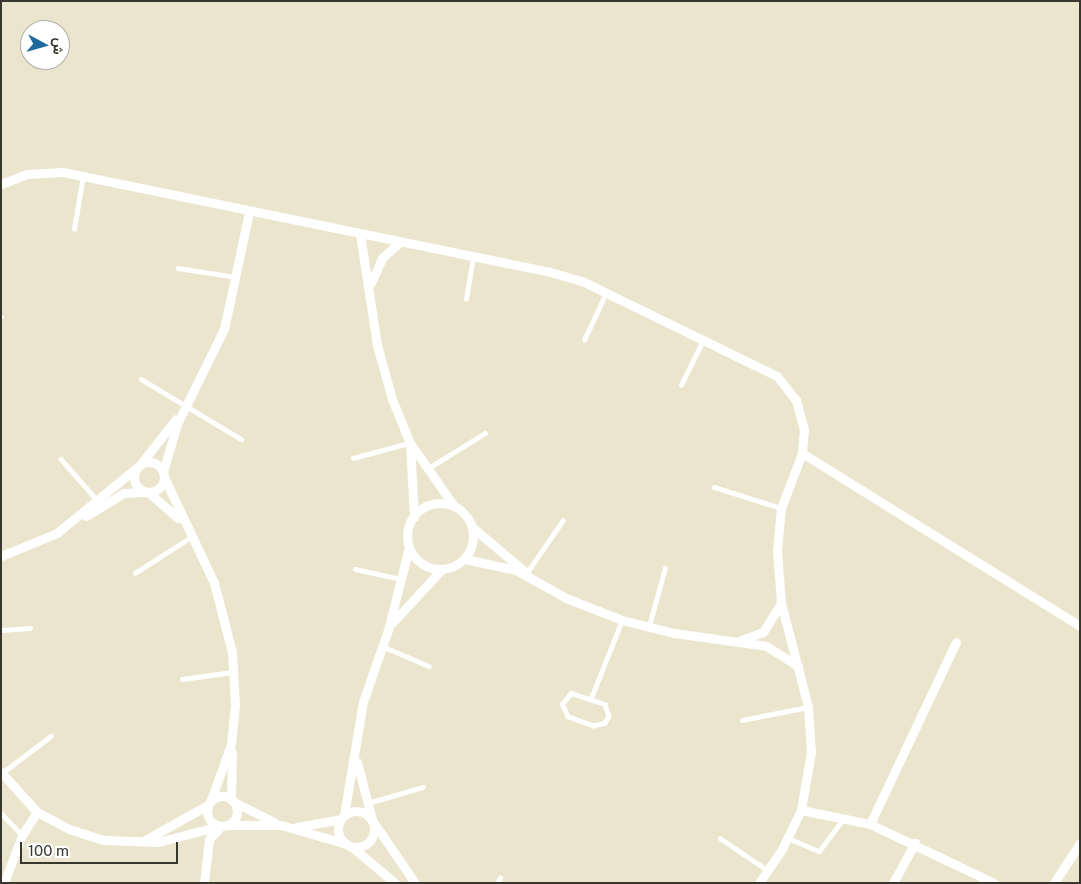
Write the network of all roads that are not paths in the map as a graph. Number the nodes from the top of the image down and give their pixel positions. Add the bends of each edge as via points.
1 (82, 175) junction
2 (1, 184) edge
3 (249, 212) junction
4 (74, 229) dead end
5 (360, 234) junction
6 (400, 242) junction
7 (473, 257) junction
8 (178, 268) dead end
9 (237, 278) junction
10 (370, 290) junction
11 (606, 293) junction
12 (466, 299) dead end
13 (704, 339) junction
14 (584, 340) dead end
15 (141, 379) dead end
16 (681, 384) dead end
17 (184, 410) junction
18 (485, 434) dead end
19 (241, 439) dead end
20 (410, 443) junction
21 (802, 453) junction
22 (353, 458) dead end
23 (61, 459) dead end
24 (138, 466) junction
25 (426, 469) junction
26 (164, 475) junction
27 (714, 487) dead end
28 (146, 492) junction
29 (98, 501) junction
30 (454, 506) junction
31 (781, 508) junction
32 (414, 517) junction
33 (77, 519) junction
34 (563, 520) dead end
35 (182, 522) junction
36 (472, 527) junction
37 (191, 537) junction
38 (409, 547) junction
39 (1, 556) edge
40 (465, 559) junction
41 (665, 568) dead end
42 (355, 569) dead end
43 (441, 570) junction
44 (135, 572) dead end
45 (526, 574) junction
46 (401, 579) junction
47 (782, 603) junction
48 (622, 620) junction
49 (1080, 626) edge
50 (30, 628) dead end
51 (649, 628) junction
52 (1, 630) edge
53 (388, 630) junction
54 (729, 642) junction
55 (956, 642) dead end
56 (381, 646) junction
57 (428, 666) dead end
58 (798, 666) junction
59 (234, 672) junction
60 (182, 679) dead end
61 (591, 698) junction
62 (808, 707) junction
63 (742, 720) dead end
64 (51, 736) dead end
65 (231, 744) junction
66 (355, 756) junction
67 (2, 773) edge
68 (423, 787) dead end
69 (233, 800) junction
70 (210, 803) junction
71 (368, 804) junction
72 (801, 810) junction
73 (37, 812) junction
74 (1, 813) edge
75 (845, 816) junction
76 (342, 817) junction
77 (372, 821) junction
78 (870, 824) junction
79 (281, 825) junction
80 (224, 826) junction
81 (292, 827) junction
82 (22, 835) junction
83 (720, 838) dead end
84 (788, 838) junction
85 (137, 843) junction
86 (915, 843) junction
87 (1080, 843) edge
88 (349, 845) junction
89 (769, 871) junction
90 (389, 881) edge
91 (4, 883) edge
92 (204, 883) edge
93 (414, 883) edge
94 (759, 883) edge
95 (893, 883) edge
96 (994, 883) edge
97 (1054, 883) edge

1 - 2 street via 45,172
1 - 3 street
1 - 4 lane
3 - 5 street
3 - 9 street
5 - 6 street
5 - 10 street
6 - 7 street
6 - 10 street via 376,268
7 - 11 street via 550,272
7 - 12 lane
8 - 9 lane
9 - 17 street via 218,346
10 - 20 street via 382,366
11 - 13 street
11 - 14 lane
13 - 16 lane
13 - 21 street via 765,367 788,387 801,414
15 - 17 lane
17 - 19 lane
17 - 24 street
17 - 26 street
18 - 25 lane
20 - 22 lane
20 - 25 street
20 - 32 street
21 - 31 street
21 - 49 street
23 - 29 lane
24 - 26 street via 153,462
24 - 28 street via 134,482
24 - 29 street
25 - 30 street
26 - 28 street via 158,490
26 - 35 street
27 - 31 lane
28 - 33 street via 124,493
28 - 35 street
29 - 33 street
30 - 32 street via 429,505
30 - 36 street
31 - 47 street via 777,550
32 - 38 street via 407,534
33 - 39 street via 48,538
34 - 45 lane
35 - 37 street
36 - 40 street via 474,541
36 - 45 street
37 - 44 lane
37 - 59 street via 220,602
38 - 43 street via 421,564
38 - 46 street
40 - 43 street
40 - 45 street
41 - 51 lane
42 - 46 lane
43 - 53 street via 406,603
45 - 48 street via 566,598
46 - 53 street
47 - 54 street via 763,632
47 - 58 street
48 - 51 street
48 - 61 lane
50 - 52 lane
51 - 54 street
53 - 56 street
54 - 58 street via 766,646
55 - 78 street
56 - 57 lane
56 - 66 street via 363,702
58 - 62 street
59 - 60 lane
59 - 65 street
61 - 61 lane via 608,708 608,720 602,725 594,726 564,714 562,704 566,696 576,693
62 - 63 lane
62 - 72 street via 811,752
64 - 67 lane
65 - 69 street
65 - 70 street
66 - 71 street
66 - 76 street
67 - 73 street
68 - 71 lane
69 - 70 street via 221,796
69 - 79 street
69 - 80 street via 237,812
70 - 80 street via 209,818
70 - 85 street via 183,822
71 - 77 street
72 - 75 street
72 - 84 street
73 - 82 street
73 - 85 street via 86,835
74 - 82 lane
75 - 78 street
75 - 84 lane via 820,851
76 - 77 street via 359,811
76 - 81 street
76 - 88 street via 339,836
77 - 88 street via 374,833 368,843
77 - 93 street
78 - 86 street
79 - 80 street
79 - 81 street
80 - 85 street via 179,839
80 - 92 street via 209,839
81 - 88 street
82 - 91 street
83 - 89 lane
84 - 89 street
86 - 95 street
86 - 96 street
87 - 97 street
88 - 90 street
89 - 94 street

